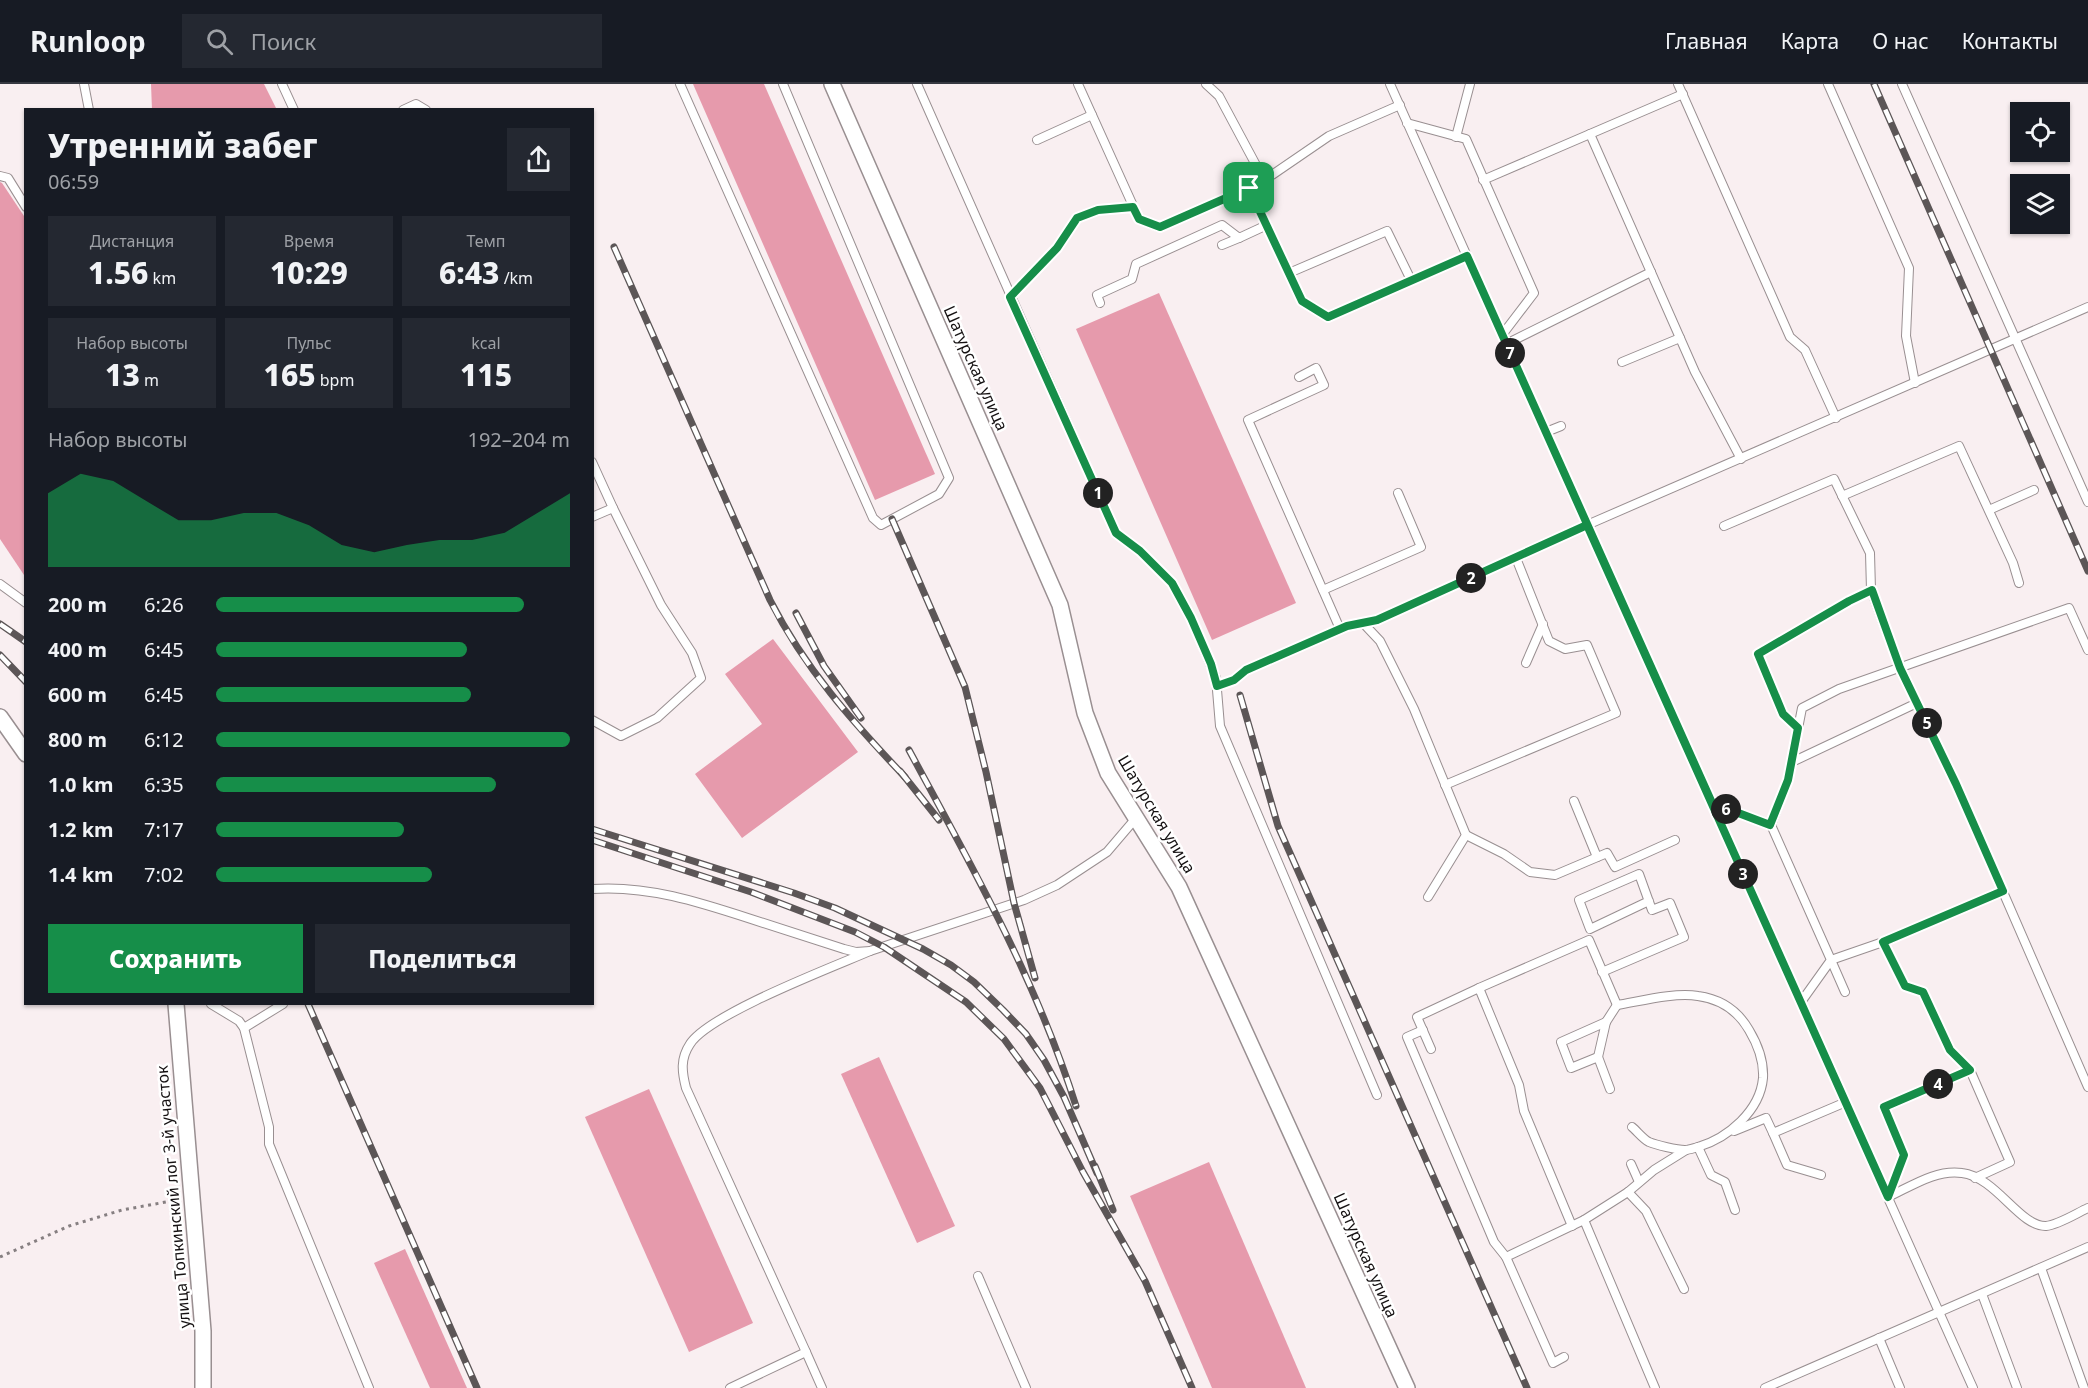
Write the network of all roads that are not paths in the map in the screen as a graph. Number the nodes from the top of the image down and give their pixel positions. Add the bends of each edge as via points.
1 (84, 84) edge
2 (282, 84) edge
3 (680, 84) edge
4 (783, 84) edge
5 (832, 84) edge
6 (917, 84) edge
7 (1078, 84) edge
8 (1206, 84) edge
9 (1390, 84) edge
10 (1470, 84) edge
11 (1678, 84) edge
12 (1828, 84) edge
13 (1902, 84) edge
14 (1683, 94) junction
15 (1400, 105) junction
16 (89, 108) edge
17 (293, 108) edge
18 (407, 108) edge
19 (423, 108) edge
20 (1092, 115) junction
21 (1407, 123) junction
22 (1590, 134) junction
23 (1456, 137) junction
24 (1037, 140) dead end
25 (0, 176) edge
26 (1264, 180) junction
27 (1484, 180) junction
28 (1249, 188) junction
29 (24, 204) edge
30 (1133, 207) junction
31 (1267, 225) junction
32 (1239, 238) junction
33 (1222, 245) dead end
34 (1467, 256) junction
35 (1651, 272) junction
36 (1289, 273) junction
37 (1411, 280) junction
38 (1010, 297) junction
39 (1100, 303) dead end
40 (2088, 307) edge
41 (1502, 335) junction
42 (1680, 338) junction
43 (2015, 339) junction
44 (1506, 344) junction
45 (1622, 362) dead end
46 (1299, 377) dead end
47 (1916, 383) junction
48 (1836, 418) junction
49 (1561, 426) dead end
50 (1546, 432) junction
51 (1741, 459) junction
52 (594, 466) edge
53 (2034, 490) dead end
54 (1398, 493) dead end
55 (1842, 496) junction
56 (2088, 502) edge
57 (613, 508) junction
58 (1989, 510) junction
59 (594, 516) edge
60 (1587, 525) junction
61 (1724, 526) dead end
62 (1516, 558) junction
63 (2019, 583) dead end
64 (0, 584) edge
65 (1323, 590) junction
66 (1872, 590) junction
67 (24, 602) edge
68 (1363, 623) junction
69 (1543, 624) junction
70 (1340, 629) junction
71 (2088, 650) edge
72 (1526, 663) dead end
73 (1900, 668) junction
74 (1217, 686) junction
75 (1917, 703) junction
76 (0, 717) edge
77 (594, 721) edge
78 (1798, 728) junction
79 (24, 751) edge
80 (1792, 762) junction
81 (1445, 785) junction
82 (1574, 801) dead end
83 (1712, 803) junction
84 (1137, 818) junction
85 (1770, 825) junction
86 (1466, 835) junction
87 (1675, 840) dead end
88 (1597, 857) junction
89 (594, 889) edge
90 (2003, 891) junction
91 (1428, 897) dead end
92 (1649, 901) dead end
93 (1590, 929) junction
94 (1588, 940) junction
95 (1883, 942) junction
96 (870, 951) junction
97 (1832, 960) junction
98 (1602, 972) junction
99 (1479, 988) junction
100 (1845, 992) dead end
101 (1801, 1002) junction
102 (176, 1005) edge
103 (213, 1005) edge
104 (281, 1005) edge
105 (1617, 1005) junction
106 (1606, 1022) junction
107 (244, 1028) junction
108 (1423, 1030) junction
109 (1431, 1049) dead end
110 (1598, 1057) junction
111 (1970, 1070) junction
112 (2088, 1087) edge
113 (1610, 1089) dead end
114 (1377, 1095) dead end
115 (1846, 1102) junction
116 (1632, 1127) dead end
117 (1730, 1133) junction
118 (1773, 1133) junction
119 (1698, 1147) junction
120 (1686, 1150) junction
121 (1631, 1164) dead end
122 (1821, 1175) dead end
123 (1975, 1178) junction
124 (1639, 1182) junction
125 (1628, 1192) junction
126 (1888, 1197) junction
127 (2088, 1208) edge
128 (1735, 1210) dead end
129 (1584, 1220) junction
130 (1572, 1226) junction
131 (2088, 1247) edge
132 (1506, 1257) junction
133 (2041, 1268) junction
134 (978, 1276) dead end
135 (1684, 1289) dead end
136 (1982, 1294) junction
137 (1940, 1312) junction
138 (1879, 1338) junction
139 (806, 1352) junction
140 (1564, 1357) dead end
141 (203, 1388) edge
142 (369, 1388) edge
143 (730, 1388) edge
144 (822, 1388) edge
145 (1026, 1388) edge
146 (1407, 1388) edge
147 (1655, 1388) edge
148 (1765, 1388) edge
149 (1900, 1388) edge
150 (1973, 1388) edge
151 (2017, 1388) edge
152 (2084, 1388) edge

1 - 16 lane
2 - 17 lane
3 - 4 lane via 873,518 881,525 939,494 949,478
5 - 84 street, Шатурская улица via 1060,605 1085,713 1108,773
6 - 38 lane
7 - 20 lane
8 - 26 lane via 1219,96
9 - 15 lane
10 - 23 lane
11 - 14 lane
12 - 47 lane via 1909,268 1906,336
13 - 43 lane
14 - 22 lane
14 - 48 lane via 1790,338 1805,350
15 - 21 lane
15 - 26 lane via 1329,136
18 - 19 lane via 416,104
20 - 24 lane
20 - 30 lane
21 - 23 lane
21 - 34 lane
22 - 27 lane
22 - 35 lane
23 - 27 lane via 1466,139
25 - 29 lane via 8,178
26 - 28 lane
27 - 41 lane via 1534,294
28 - 30 lane via 1160,227 1139,219
28 - 31 lane
30 - 38 lane via 1098,210 1077,218 1057,248
31 - 32 lane
31 - 36 lane
32 - 33 lane
32 - 39 lane via 1222,225 1136,264 1132,279 1097,295
34 - 37 lane
34 - 41 lane
35 - 42 lane
35 - 44 lane
36 - 37 lane via 1302,301 1328,317
36 - 37 lane via 1387,231
38 - 74 lane via 1116,533 1172,583 1191,618
40 - 43 lane
41 - 44 lane
42 - 45 lane
42 - 51 lane
43 - 47 lane
43 - 56 lane
44 - 50 lane
46 - 65 lane via 1316,368 1324,385 1248,420
47 - 48 lane
48 - 51 lane
49 - 50 lane
50 - 60 lane
51 - 60 lane
52 - 57 lane
53 - 58 lane
54 - 65 lane via 1421,547
55 - 58 lane via 1959,446
55 - 61 lane via 1834,479
55 - 66 lane via 1870,553
57 - 59 lane
57 - 77 lane via 661,605 692,653 701,678 657,718 621,736
58 - 63 lane
60 - 62 lane
60 - 83 lane
62 - 68 lane
62 - 69 lane
64 - 67 lane
65 - 70 lane
66 - 73 lane
66 - 78 lane via 1758,654 1783,714
68 - 70 lane
68 - 81 lane via 1380,641 1395,670
69 - 72 lane
69 - 81 lane via 1549,641 1565,649 1587,645 1616,712
70 - 74 lane
71 - 73 lane via 2069,608
73 - 75 lane
73 - 78 lane via 1839,689 1802,708
74 - 114 lane via 1220,726
75 - 80 lane
75 - 90 lane
76 - 79 street
78 - 80 lane
80 - 85 lane
81 - 86 lane
82 - 88 lane
83 - 85 lane
83 - 101 lane
84 - 96 lane via 1107,852 1057,885 1024,900
84 - 146 street, Шатурская улица via 1179,887
85 - 97 lane
86 - 88 lane via 1530,872 1555,875
86 - 91 lane
87 - 88 lane via 1615,867 1607,853
89 - 96 lane via 661,893 844,949
90 - 95 lane
90 - 112 lane
92 - 93 lane
93 - 94 lane
93 - 98 lane via 1579,900 1639,874 1653,910 1670,903 1684,937
94 - 98 lane
94 - 99 lane
95 - 97 lane
95 - 111 lane via 1905,986 1923,992 1950,1050
96 - 139 lane via 713,1024 690,1043 683,1058 686,1088
97 - 100 lane
97 - 101 lane
98 - 105 lane
99 - 108 lane via 1417,1017
99 - 130 lane
101 - 115 lane
102 - 141 street, улица Топкинский лог 3-й участок via 203,1331
103 - 107 lane via 239,1020
104 - 107 lane
105 - 106 lane
105 - 117 lane via 1698,996 1728,1006 1744,1021 1763,1061 1763,1080 1746,1117
106 - 110 lane
106 - 110 lane via 1561,1042 1571,1068
107 - 142 lane via 269,1127 269,1144
108 - 109 lane
108 - 132 lane via 1407,1037 1494,1242
110 - 113 lane
111 - 123 lane via 2010,1162
111 - 126 lane via 1884,1107 1904,1155
115 - 118 lane
115 - 126 lane
116 - 120 lane via 1648,1142
117 - 118 lane via 1766,1118
117 - 119 lane
118 - 122 lane via 1787,1165
119 - 120 lane
119 - 128 lane via 1711,1175 1725,1182
120 - 124 lane
121 - 124 lane
123 - 126 lane via 1962,1173 1939,1174
123 - 127 lane via 1985,1182 2024,1218 2045,1226
124 - 125 lane
125 - 129 lane
125 - 135 lane via 1646,1211
126 - 137 lane
129 - 130 lane
129 - 147 lane
130 - 132 lane
131 - 133 lane
132 - 140 lane via 1553,1363
133 - 136 lane
133 - 152 lane
134 - 145 lane
136 - 137 lane
136 - 151 lane
137 - 138 lane
137 - 150 lane
138 - 148 lane
138 - 149 lane
139 - 143 lane
139 - 144 lane

